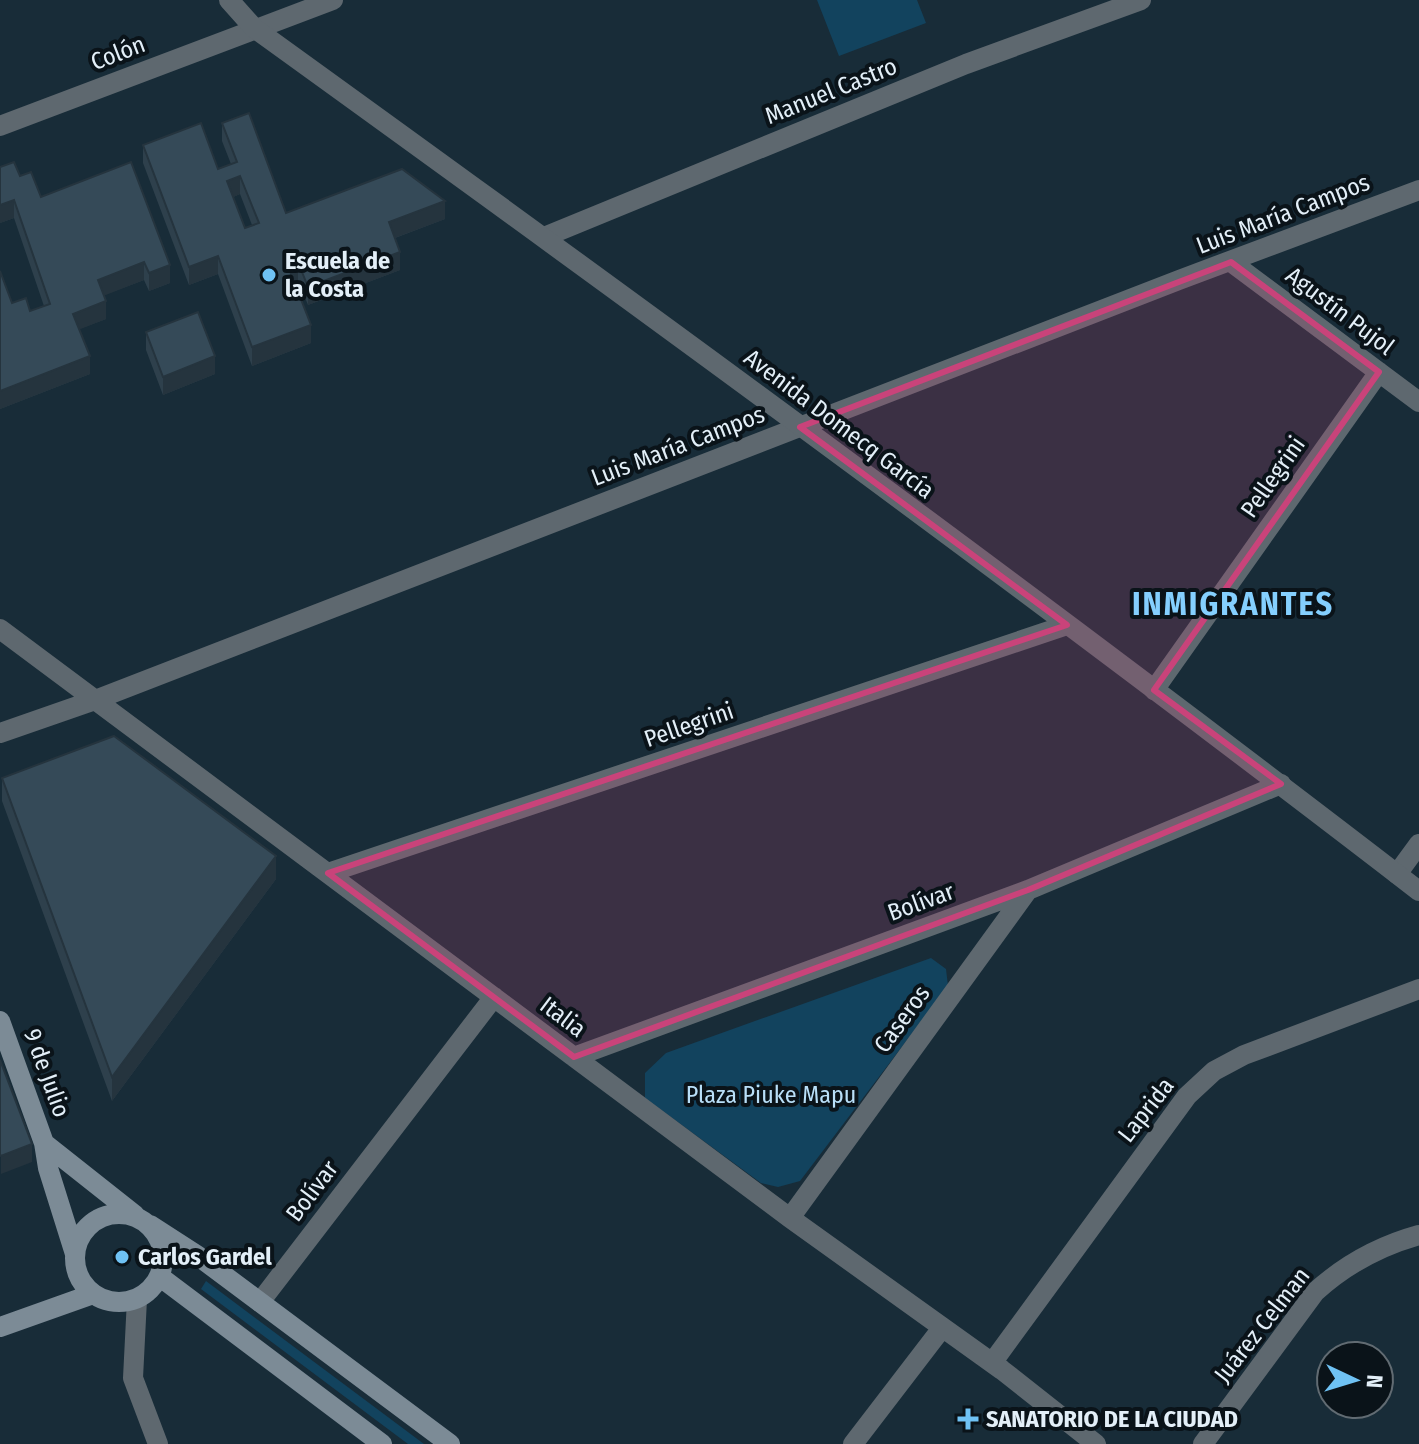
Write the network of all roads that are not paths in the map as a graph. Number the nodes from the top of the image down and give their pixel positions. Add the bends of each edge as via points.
1 (229, 0) edge
2 (333, 0) edge
3 (1141, 0) edge
4 (254, 28) junction
5 (0, 126) edge
6 (1419, 190) edge
7 (544, 237) junction
8 (1231, 262) junction
9 (1379, 372) junction
10 (1419, 402) edge
11 (800, 427) junction
12 (1067, 625) junction
13 (0, 629) edge
14 (1154, 690) junction
15 (95, 700) junction
16 (0, 733) edge
17 (1281, 784) junction
18 (1419, 844) edge
19 (328, 873) junction
20 (1397, 874) junction
21 (1028, 890) junction
22 (1419, 891) edge
23 (1419, 989) edge
24 (494, 997) junction
25 (0, 1021) edge
26 (574, 1057) junction
27 (44, 1143) junction
28 (790, 1218) junction
29 (144, 1221) junction
30 (1419, 1235) edge
31 (75, 1254) junction
32 (159, 1276) junction
33 (93, 1294) junction
34 (137, 1299) junction
35 (260, 1302) junction
36 (0, 1327) edge
37 (942, 1328) junction
38 (992, 1363) junction
39 (158, 1444) edge
40 (382, 1444) edge
41 (450, 1444) edge
42 (853, 1444) edge
43 (1096, 1444) edge
44 (1203, 1444) edge

1 - 4 street, Avenida Domecq García
2 - 4 street, Colón
3 - 7 street, Manuel Castro via 966,64
4 - 5 street, Colón
4 - 7 street, Avenida Domecq García
6 - 8 street, Luis María Campos
7 - 11 street, Avenida Domecq García
8 - 9 street, Agustín Pujol
8 - 11 street, Luis María Campos
9 - 10 street, Agustín Pujol
9 - 14 street, Pellegrini
11 - 12 street, Avenida Domecq García
11 - 15 street, Luis María Campos
12 - 14 street, Avenida Domecq García
12 - 19 street, Pellegrini
13 - 15 street, Italia
14 - 17 street, Avenida Domecq García
15 - 16 street, Luis María Campos
15 - 19 street, Italia
17 - 20 street, Avenida Domecq García
17 - 21 street, Bolívar
18 - 20 street
19 - 24 street, Italia
20 - 22 street, Avenida Domecq García
21 - 26 street, Bolívar
21 - 28 street, Caseros
23 - 38 street, Laprida via 1214,1071 1187,1096
24 - 26 street, Italia
24 - 35 street, Bolívar
25 - 27 main road, 9 de Julio
26 - 28 street, Italia
27 - 29 main road, 9 de Julio
27 - 31 main road, 9 de Julio
28 - 37 street, Italia
29 - 31 main road via 125,1213 97,1219 78,1239
29 - 32 main road via 163,1250
29 - 35 main road, 9 de Julio
30 - 44 street, Juárez Celman via 1370,1253 1315,1292
31 - 33 main road via 76,1269
32 - 34 main road
32 - 40 main road
33 - 34 main road via 107,1301
33 - 36 main road
34 - 39 street via 133,1378
35 - 41 main road, 9 de Julio
37 - 38 street, Italia
37 - 42 street
38 - 43 street, Italia

